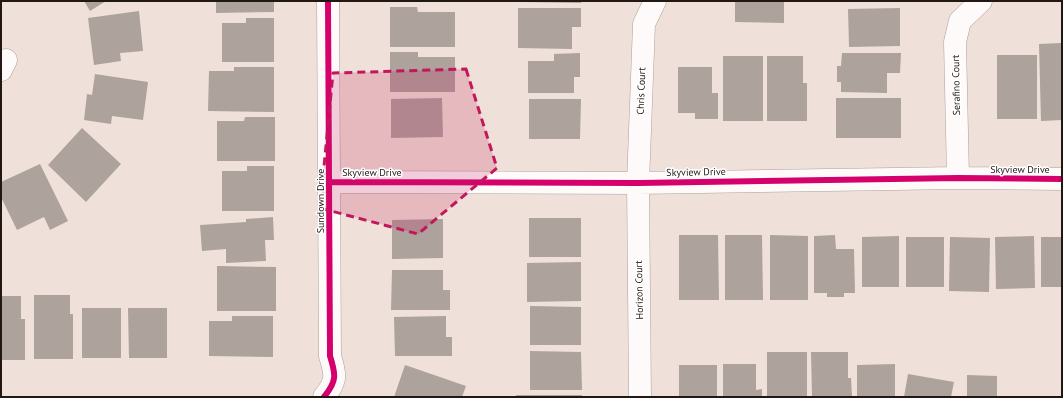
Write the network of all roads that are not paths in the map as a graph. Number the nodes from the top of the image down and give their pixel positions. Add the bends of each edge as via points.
1 (328, 1) edge
2 (655, 1) edge
3 (981, 1) edge
4 (958, 178) junction
5 (1062, 179) edge
6 (330, 182) junction
7 (638, 184) junction
8 (324, 397) edge
9 (640, 397) edge

1 - 6 street, Sundown Drive
2 - 7 street, Chris Court via 644,24
3 - 4 street, Serafino Court via 960,21 955,42
4 - 5 street, Skyview Drive
4 - 7 street, Skyview Drive
6 - 7 street, Skyview Drive
6 - 8 street, Sundown Drive via 330,356 336,374 332,387
7 - 9 street, Horizon Court

